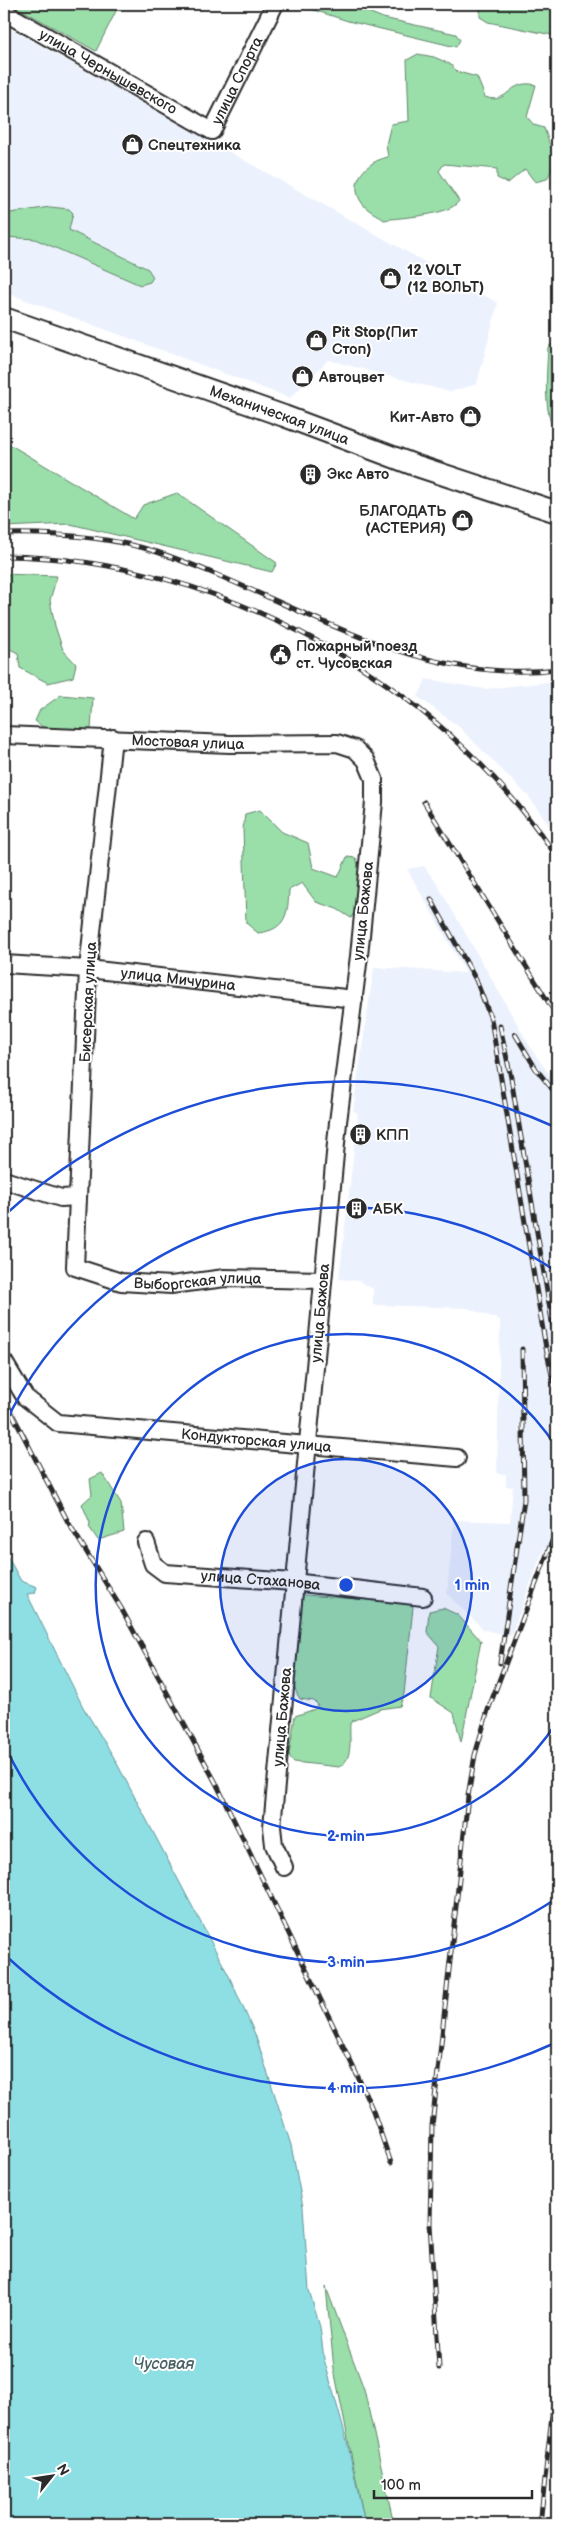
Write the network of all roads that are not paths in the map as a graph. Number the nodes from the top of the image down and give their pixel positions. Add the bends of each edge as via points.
1 (275, 4) edge
2 (4, 12) edge
3 (212, 131) joint
4 (4, 318) edge
5 (557, 512) edge
6 (4, 735) edge
7 (113, 738) junction
8 (366, 760) joint
9 (4, 964) edge
10 (88, 969) junction
11 (354, 999) junction
12 (4, 1180) edge
13 (78, 1197) junction
14 (75, 1267) joint
15 (323, 1280) junction
16 (4, 1362) edge
17 (307, 1443) junction
18 (457, 1458) dead end
19 (146, 1542) dead end
20 (293, 1582) junction
21 (423, 1597) dead end
22 (284, 1867) dead end

1 - 3 street, улица Спорта
2 - 3 street, улица Чернышевского
4 - 5 main road, Механическая улица via 275,412 416,466
6 - 7 street, Мостовая улица
7 - 8 street, Мостовая улица via 230,744 334,743 352,747
7 - 10 street, Бисерская улица
8 - 11 street, улица Бажова via 374,779 374,802
9 - 10 street, улица Мичурина
10 - 11 street, улица Мичурина
10 - 13 street, Бисерская улица
11 - 15 street, улица Бажова
12 - 13 street via 61,1198
13 - 14 street, Бисерская улица
14 - 15 street, Выборгская улица via 121,1282 170,1285 225,1278
15 - 17 street, улица Бажова
16 - 17 street, Кондукторская улица via 25,1397 58,1423
17 - 18 street, Кондукторская улица
17 - 20 street, улица Бажова
19 - 20 street, улица Стаханова via 154,1564 165,1573
20 - 21 street, улица Стаханова
20 - 22 street, улица Бажова via 272,1827 274,1845

